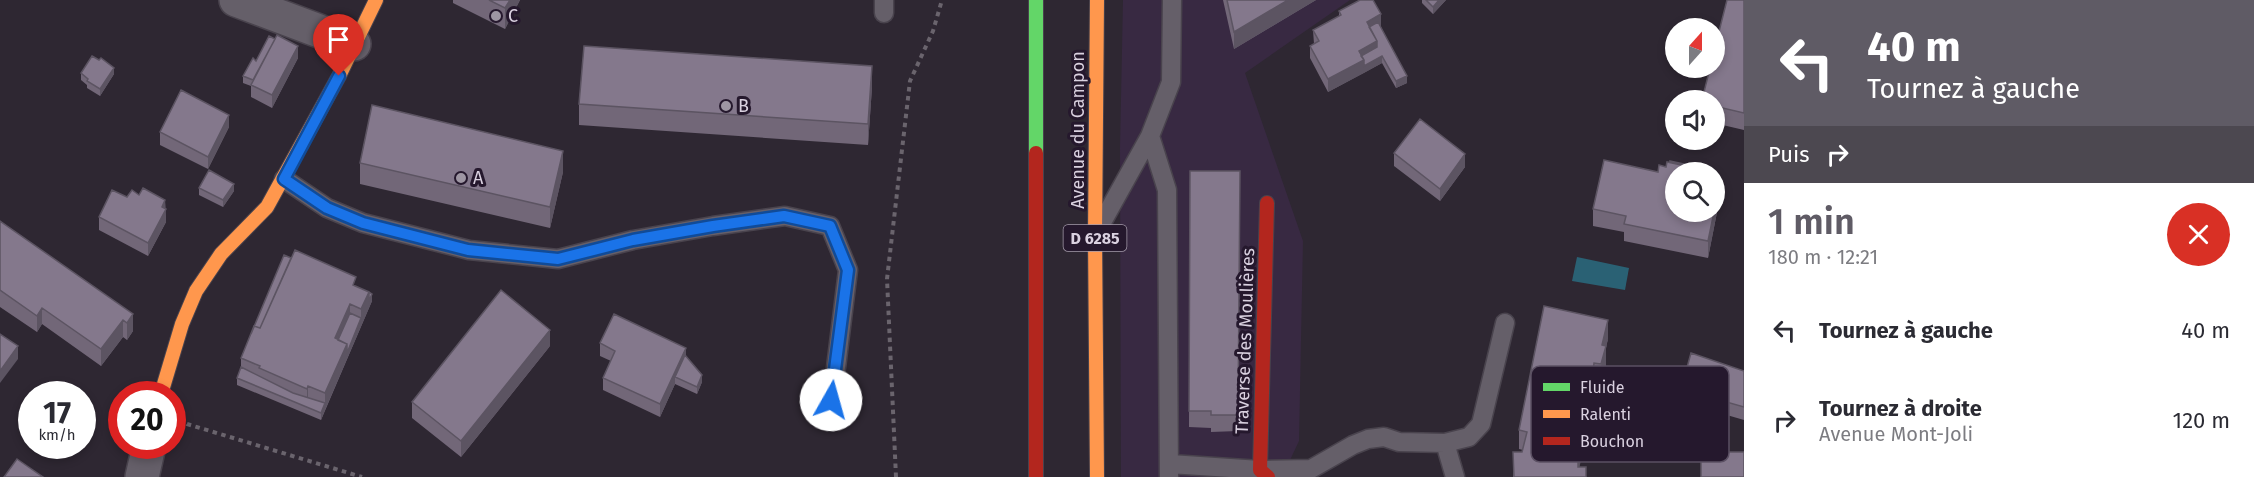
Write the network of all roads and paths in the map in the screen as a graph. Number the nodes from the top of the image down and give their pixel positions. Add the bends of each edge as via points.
1 (236, 0) edge
2 (376, 0) edge
3 (942, 0) edge
4 (1036, 0) edge
5 (1097, 0) edge
6 (1172, 0) edge
7 (354, 44) junction
8 (1150, 136) junction
9 (284, 179) junction
10 (1267, 203) dead end
11 (1095, 236) junction
12 (1505, 323) dead end
13 (165, 381) edge
14 (831, 400) dead end
15 (186, 423) edge
16 (1445, 443) junction
17 (146, 459) edge
18 (1169, 470) edge
19 (1264, 474) edge
20 (142, 477) edge
21 (362, 477) edge
22 (896, 477) edge
23 (1036, 477) edge
24 (1097, 477) edge
25 (1455, 477) edge

1 - 7 street
2 - 7 main road
3 - 22 path via 933,31 910,81 887,279
4 - 23 main road
5 - 11 main road, Avenue du Campon / D 6285
6 - 8 lane via 1171,82
7 - 9 main road
8 - 11 lane
8 - 18 lane via 1167,190
9 - 13 main road via 255,222 228,246 206,274 183,322
9 - 14 lane via 327,208 363,223 468,250 558,259 633,240 784,216 830,226 848,270
10 - 19 main road, Traverse des Moulières
11 - 24 main road, Avenue du Campon / D 6285
12 - 16 lane via 1481,424 1469,437
15 - 21 path
16 - 19 lane via 1368,439 1311,469
16 - 25 lane
17 - 20 street
18 - 19 lane

